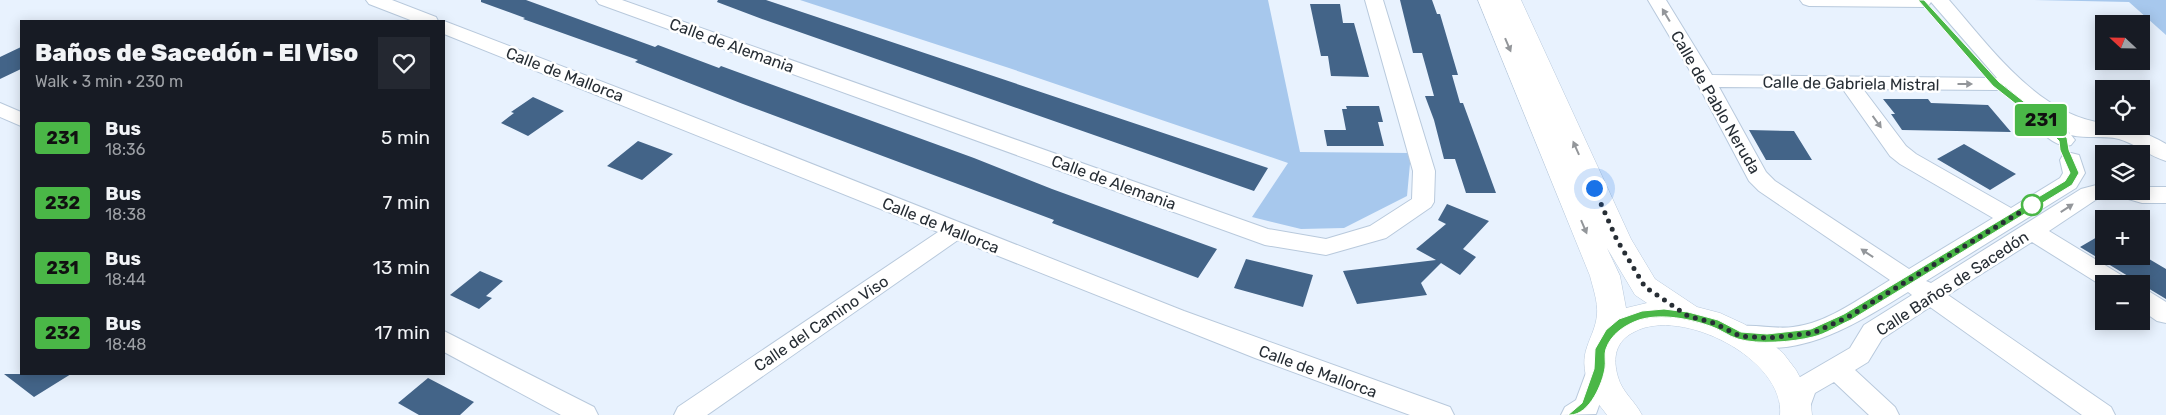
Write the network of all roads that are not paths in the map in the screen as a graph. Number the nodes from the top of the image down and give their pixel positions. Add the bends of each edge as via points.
1 (375, 0) edge
2 (605, 0) edge
3 (1374, 0) edge
4 (1489, 0) edge
5 (1510, 0) edge
6 (1657, 0) edge
7 (1809, 0) edge
8 (1928, 0) edge
9 (426, 20) edge
10 (445, 27) edge
11 (1706, 82) junction
12 (1848, 83) junction
13 (1996, 84) junction
14 (0, 109) edge
15 (20, 119) edge
16 (2091, 128) junction
17 (2161, 144) edge
18 (2067, 150) junction
19 (2095, 178) edge
20 (2095, 193) edge
21 (2150, 194) edge
22 (2163, 196) edge
23 (2011, 218) junction
24 (954, 231) junction
25 (2032, 231) junction
26 (2103, 275) edge
27 (1908, 280) junction
28 (1930, 296) junction
29 (2150, 304) edge
30 (2166, 314) edge
31 (1688, 316) junction
32 (1610, 333) junction
33 (1740, 336) junction
34 (445, 342) edge
35 (1836, 368) junction
36 (1599, 369) junction
37 (1796, 413) edge
38 (585, 415) edge
39 (687, 415) edge
40 (1441, 415) edge
41 (1574, 415) edge
42 (1626, 415) edge
43 (1886, 415) edge
44 (2102, 415) edge

1 - 9 street
2 - 3 street, Calle de Alemania via 1266,237 1326,247 1378,232 1423,202 1424,172
4 -> 32 main road via 1605,276 1612,312
31 -> 5 main road via 1645,287 1617,240
11 -> 6 street, Calle de Pablo Neruda
7 - 8 street
8 - 13 street
8 - 16 street via 2047,110
10 - 24 street, Calle de Mallorca
11 - 12 street, Calle de Gabriela Mistral
27 -> 11 street, Calle de Pablo Neruda via 1767,186 1758,176
12 -> 13 street, Calle de Gabriela Mistral
12 -> 23 street via 1898,151
13 - 18 street via 2048,125
14 - 15 street
16 - 17 street
16 - 18 street via 2068,134
18 - 19 street via 2084,172
18 - 23 street, Calle Baños de Sacedón via 2074,173 2068,183
25 -> 20 street, Calle Baños de Sacedón
21 - 22 street
23 - 27 street, Calle Baños de Sacedón
24 - 39 street, Calle del Camino Viso
24 - 40 street, Calle de Mallorca via 1321,373
25 - 26 street
25 - 28 street, Calle Baños de Sacedón
27 - 28 street, Calle de Pablo Neruda
27 - 33 street, Calle Baños de Sacedón via 1848,317 1813,333 1767,338
28 - 35 street, Calle Baños de Sacedón via 1873,332 1859,355
28 - 44 street, Calle de Pablo Neruda
29 - 30 street
31 - 32 main road via 1642,315 1623,322
31 - 33 main road via 1714,323
32 - 36 main road via 1600,349
33 - 37 main road via 1762,351 1780,370 1792,391
34 - 38 street
35 - 37 street, Calle Baños de Sacedón via 1804,387
35 - 43 street
36 - 41 street via 1587,406
36 - 42 main road via 1608,394

